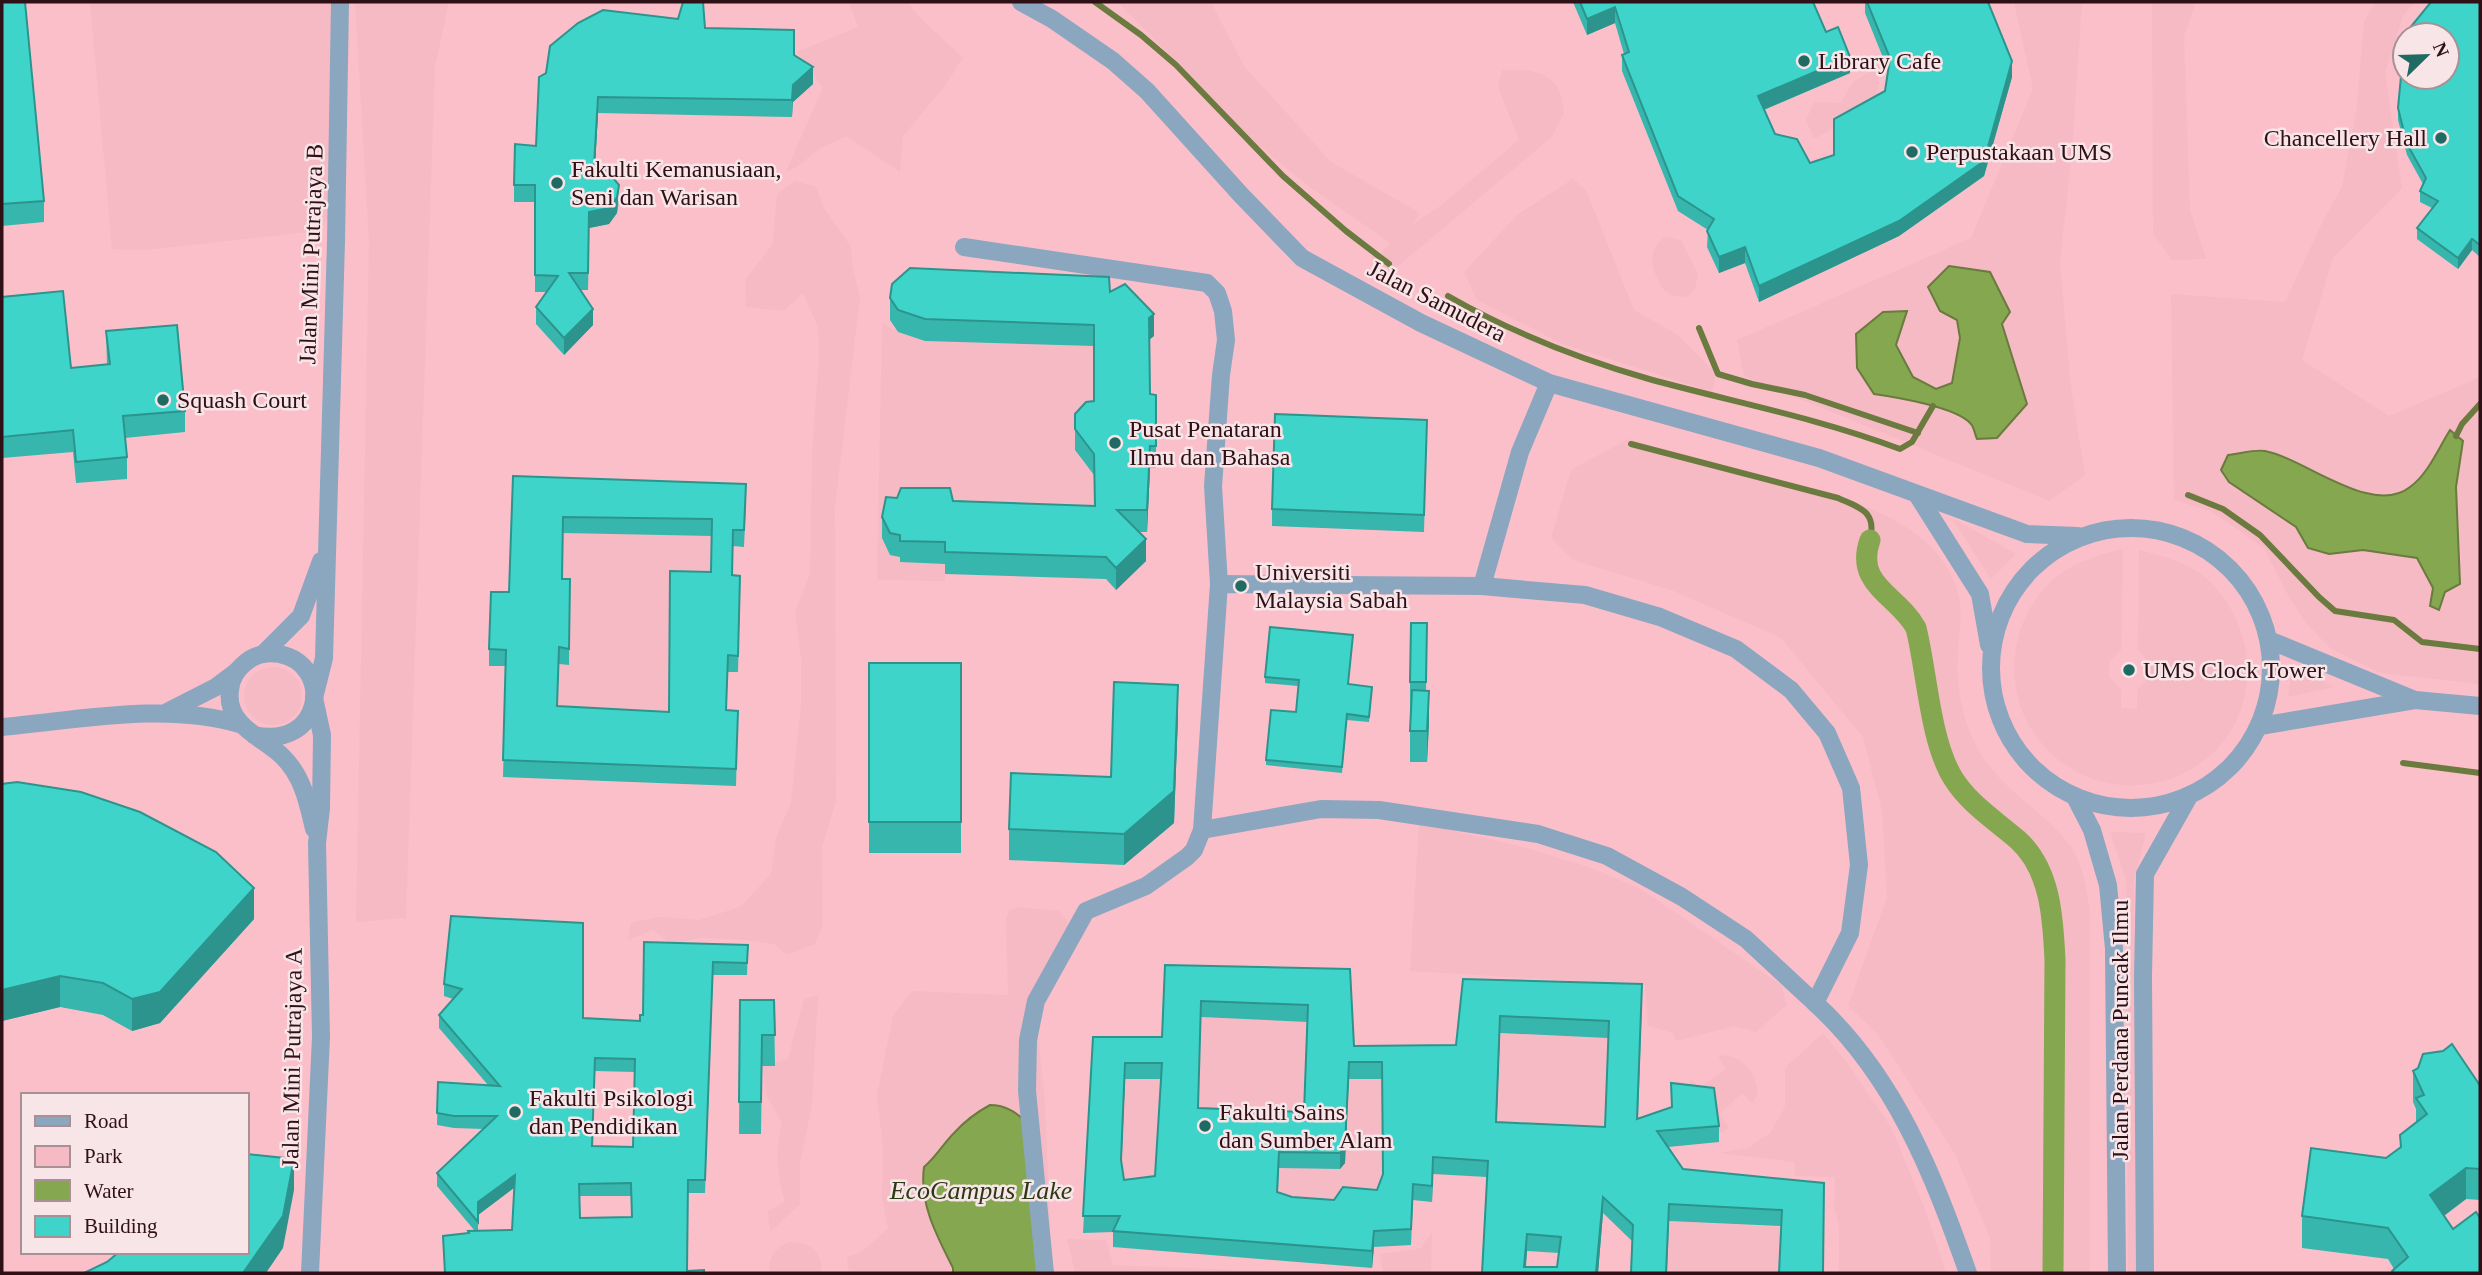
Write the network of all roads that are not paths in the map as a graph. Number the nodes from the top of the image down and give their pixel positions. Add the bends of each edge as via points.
1 (340, 2) edge
2 (1021, 2) edge
3 (964, 247) dead end
4 (1549, 383) junction
5 (1918, 496) junction
6 (2078, 536) junction
7 (325, 549) junction
8 (1219, 584) junction
9 (1482, 586) junction
10 (2269, 640) junction
11 (263, 654) junction
12 (1991, 657) junction
13 (236, 672) junction
14 (314, 698) junction
15 (2415, 700) junction
16 (2480, 706) edge
17 (167, 712) junction
18 (240, 724) junction
19 (2260, 726) junction
20 (2, 727) edge
21 (254, 735) junction
22 (2075, 797) junction
23 (2188, 798) junction
24 (1202, 830) junction
25 (317, 843) junction
26 (1815, 1003) junction
27 (310, 1273) edge
28 (1045, 1273) edge
29 (1968, 1273) edge
30 (2117, 1273) edge
31 (2145, 1273) edge

1 - 7 street, Jalan Mini Putrajaya B
2 - 4 street, Jalan Samudera via 1112,61 1147,91 1302,258 1421,323
3 - 8 street via 1207,282 1217,293 1226,340 1213,486
4 - 5 street, Jalan Samudera via 1819,458
4 - 9 street via 1520,452
5 - 6 street, Jalan Samudera via 2027,534
5 - 12 street via 1980,594
6 - 10 street via 2108,528 2144,527 2179,535 2211,552 2238,576 2257,606
6 - 12 street via 2051,551 2018,582 1997,622
7 - 11 street via 301,616
7 - 14 street, Jalan Mini Putrajaya B via 324,658
8 - 9 street
8 - 24 street
9 - 26 street via 1585,595 1673,622 1736,649 1791,690 1827,733 1851,788 1859,865 1850,933
10 - 15 street
10 - 19 street via 2271,684
11 - 13 street
11 - 14 street via 296,660 310,677
12 - 22 street via 1992,692 2002,725 2020,755 2045,780
13 - 17 street
13 - 18 street via 229,692
14 - 21 street via 307,719 291,734
14 - 25 street via 322,735
15 - 16 street
15 - 19 street
17 - 18 street
17 - 20 street
18 - 21 street
19 - 23 street via 2231,769
21 - 25 street via 284,758 306,792
22 - 23 street via 2112,808 2151,808
22 - 30 street, Jalan Perdana Puncak Ilmu via 2092,830 2108,885 2114,949
23 - 31 street, Jalan Perdana Puncak Ilmu via 2145,874
24 - 26 street via 1321,809 1379,810 1538,834 1606,856 1682,897 1746,939
24 - 28 street via 1187,857 1146,886 1086,911 1036,1001 1028,1040 1027,1091
25 - 27 street, Jalan Mini Putrajaya A via 321,1037
26 - 29 street via 1871,1067 1909,1127

